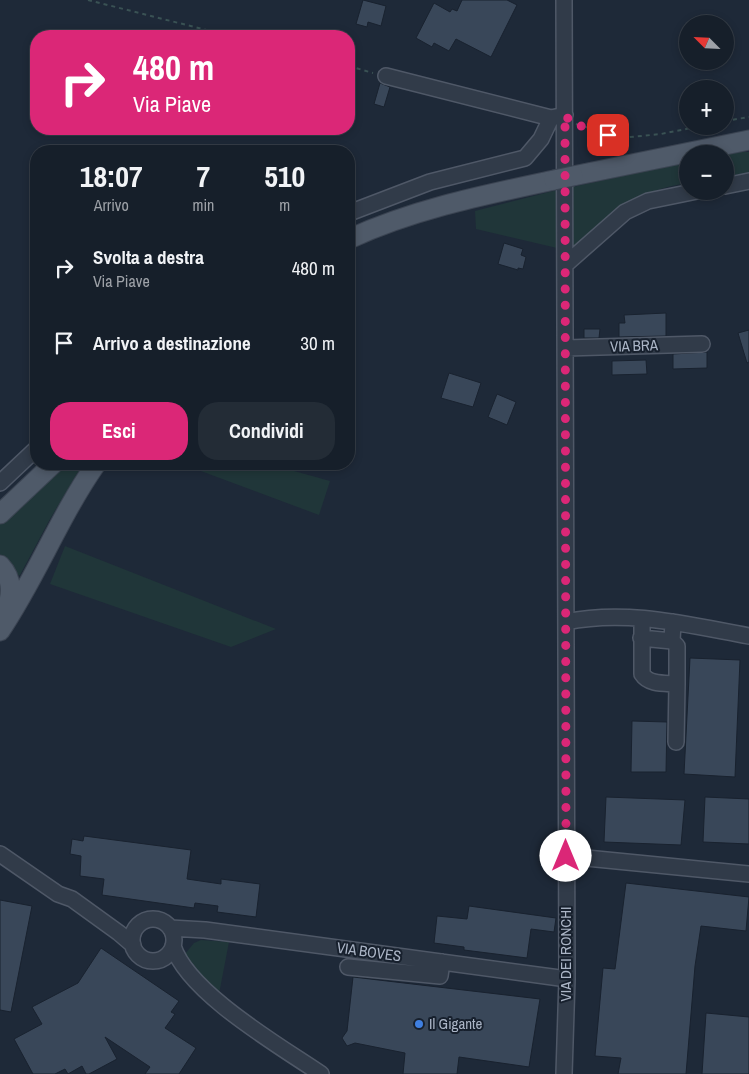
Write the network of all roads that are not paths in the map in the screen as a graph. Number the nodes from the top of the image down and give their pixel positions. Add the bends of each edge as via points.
1 (564, 0) edge
2 (386, 76) road end
3 (558, 116) junction
4 (749, 140) edge
5 (749, 181) edge
6 (734, 184) edge
7 (679, 195) edge
8 (355, 211) edge
9 (355, 236) edge
10 (566, 264) junction
11 (702, 344) dead end
12 (566, 348) junction
13 (30, 455) edge
14 (48, 470) edge
15 (92, 470) edge
16 (0, 483) edge
17 (0, 514) edge
18 (0, 565) edge
19 (642, 618) junction
20 (566, 622) junction
21 (673, 622) junction
22 (0, 623) edge
23 (0, 631) edge
24 (749, 636) edge
25 (641, 638) junction
26 (672, 641) junction
27 (677, 684) junction
28 (676, 742) dead end
29 (0, 854) edge
30 (566, 856) junction
31 (749, 874) edge
32 (102, 919) junction
33 (147, 920) junction
34 (170, 928) junction
35 (132, 946) junction
36 (173, 946) junction
37 (157, 961) junction
38 (442, 962) junction
39 (348, 967) dead end
40 (567, 979) junction
41 (214, 997) junction
42 (321, 1074) edge
43 (564, 1074) edge

1 - 3 street, VIA DEI RONCHI
2 - 3 street
3 - 8 street via 525,158 430,182
3 - 10 street, VIA DEI RONCHI
4 - 9 main road, bridge via 470,197 387,222
5 - 6 street
7 - 10 street via 648,201 626,212
10 - 12 street, VIA DEI RONCHI
11 - 12 street, VIA BRA
12 - 20 street, VIA DEI RONCHI
13 - 16 street
14 - 17 main road
15 - 23 main road via 15,610
18 - 22 main road via 9,578 11,592
19 - 20 street via 595,616
19 - 21 street
19 - 25 street
20 - 30 street, VIA DEI RONCHI
21 - 24 street
21 - 26 street
25 - 26 street
25 - 27 street via 642,674 646,680
26 - 27 street via 677,646
27 - 28 street
29 - 32 street via 58,894 72,899
30 - 31 street
30 - 40 street, VIA DEI RONCHI
32 - 33 street via 125,923
32 - 35 street
33 - 34 street via 160,920
33 - 35 street via 136,927
34 - 36 street
34 - 38 street, VIA BOVES
35 - 37 street via 139,956
36 - 37 street via 167,956
36 - 41 street via 177,960 187,973
37 - 41 street
38 - 39 street via 440,976
38 - 40 street, VIA BOVES
40 - 43 street, VIA DEI RONCHI
41 - 42 street via 247,1025

